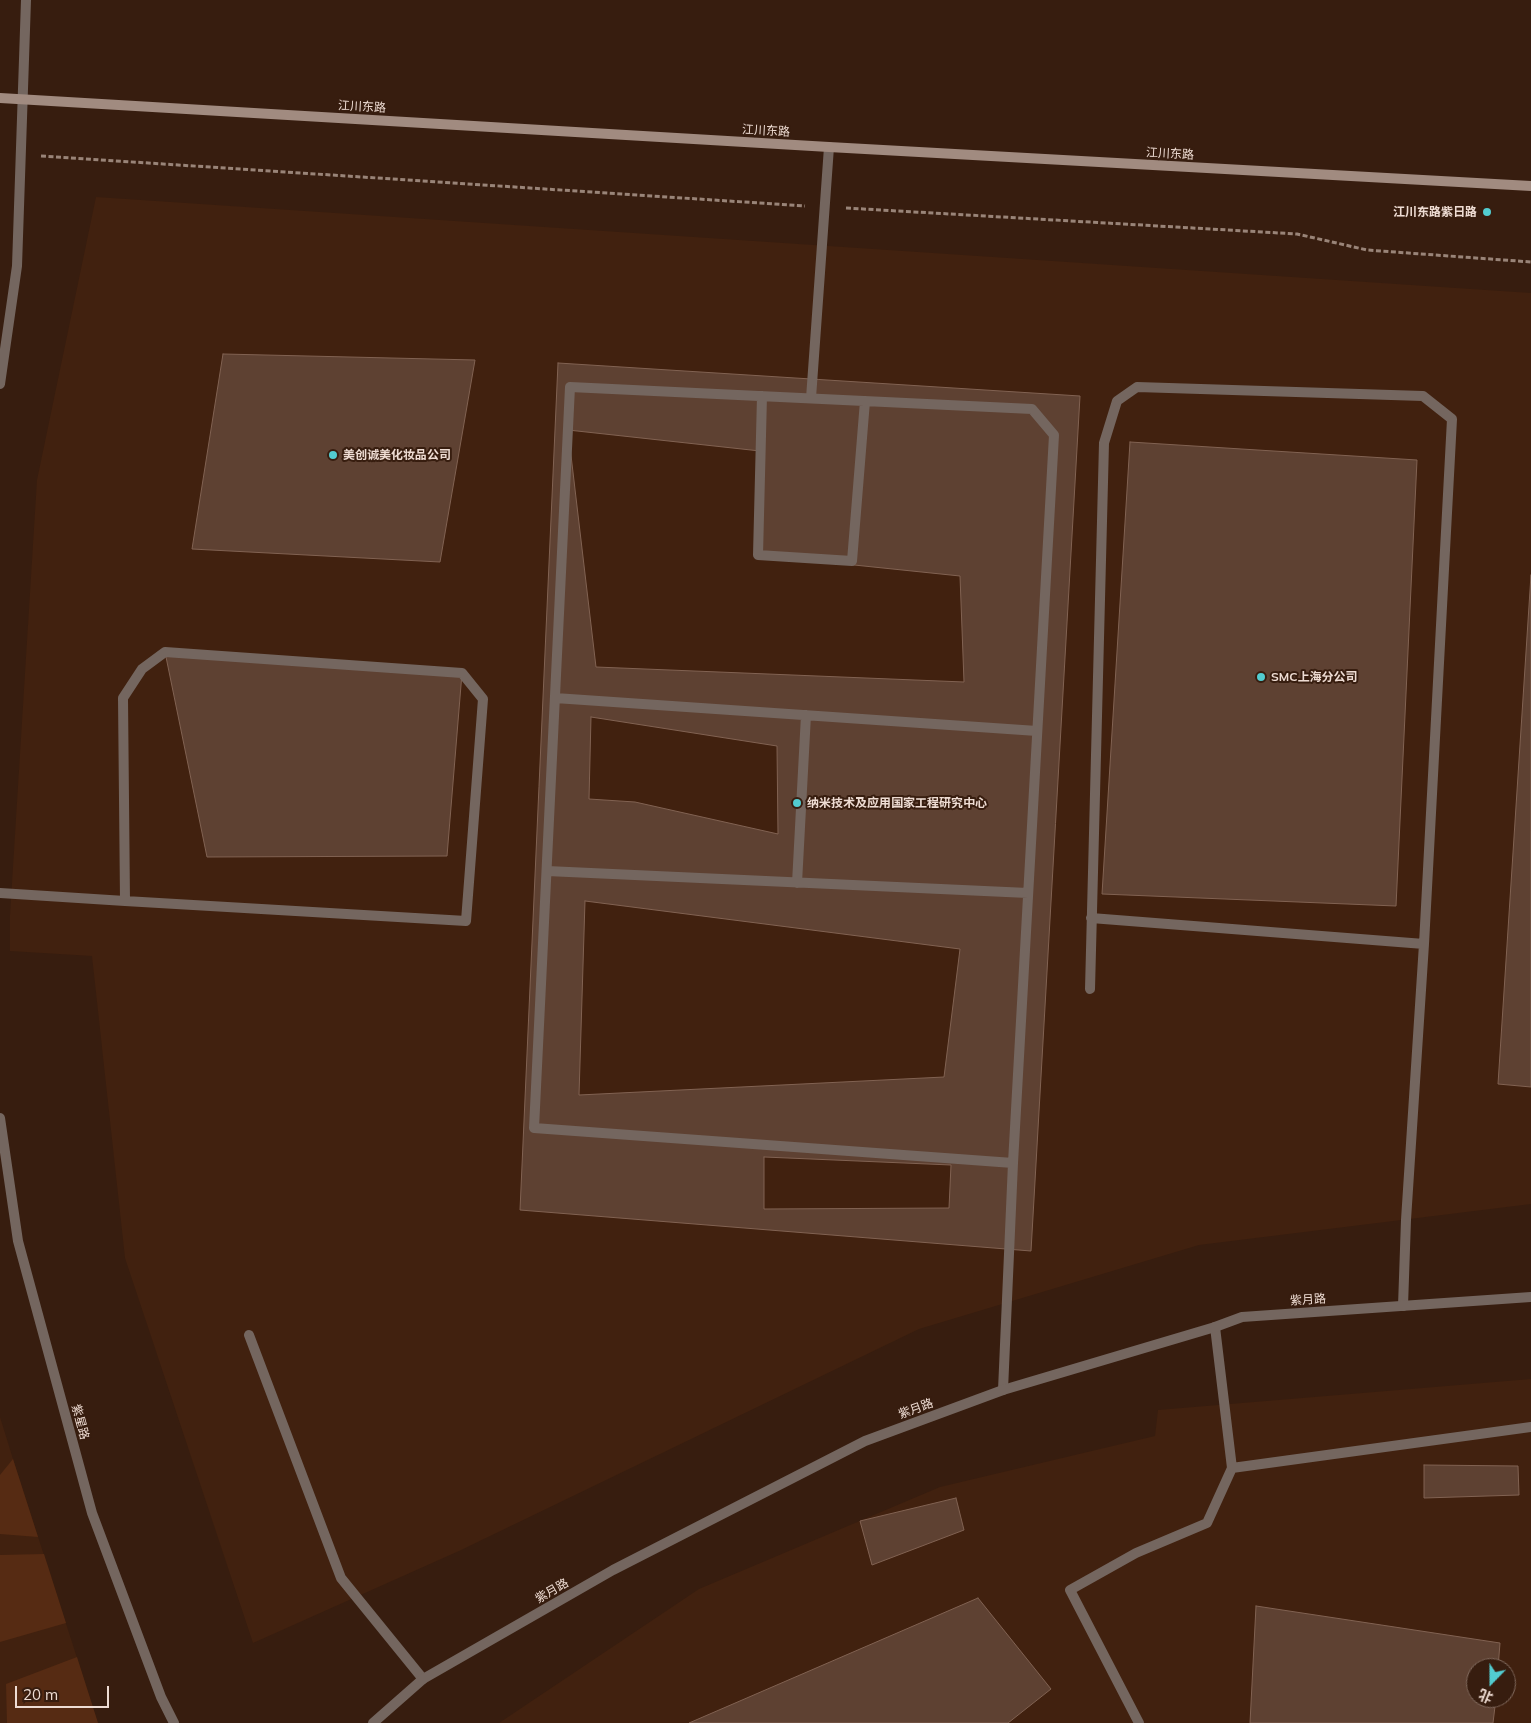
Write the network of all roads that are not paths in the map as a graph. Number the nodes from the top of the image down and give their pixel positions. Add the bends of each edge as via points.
1 (26, 0) edge
2 (0, 98) edge
3 (22, 99) junction
4 (829, 147) junction
5 (1531, 186) edge
6 (0, 384) edge
7 (762, 396) junction
8 (811, 398) junction
9 (864, 400) junction
10 (555, 698) junction
11 (806, 715) junction
12 (1038, 731) junction
13 (547, 871) junction
14 (797, 883) junction
15 (0, 893) edge
16 (1028, 893) junction
17 (125, 901) junction
18 (1091, 918) junction
19 (1424, 944) junction
20 (1090, 989) dead end
21 (0, 1118) edge
22 (1013, 1163) junction
23 (1531, 1297) edge
24 (1403, 1306) junction
25 (1215, 1327) junction
26 (249, 1335) dead end
27 (1003, 1390) junction
28 (1531, 1427) edge
29 (1232, 1468) junction
30 (424, 1679) junction
31 (174, 1723) edge
32 (373, 1723) edge
33 (1139, 1723) edge

1 - 3 street
2 - 3 main road, 江川东路
3 - 4 main road, 江川东路
3 - 6 street via 17,266
4 - 5 main road, 江川东路
4 - 8 street
7 - 8 street
7 - 9 street via 758,555 852,561
7 - 10 street via 570,387
8 - 9 street
9 - 12 street via 1032,409 1054,435
10 - 11 street
10 - 13 street
11 - 12 street
11 - 14 street
12 - 16 street
13 - 14 street
13 - 22 street via 534,1128
14 - 16 street
15 - 17 street
16 - 22 street
17 - 17 street via 466,921 483,699 462,673 166,652 142,669 123,698
18 - 19 street
18 - 19 street via 1104,443 1118,402 1137,387 1423,396 1452,419
18 - 20 street
19 - 24 street
21 - 31 street, 紫星路 via 18,1241 92,1513 161,1697
22 - 27 street
23 - 24 street, 紫月路
24 - 25 street, 紫月路 via 1242,1317
25 - 27 street, 紫月路
25 - 29 street
26 - 30 street via 340,1578
27 - 30 street, 紫月路 via 865,1441 613,1570
28 - 29 street
29 - 33 street via 1207,1522 1136,1553 1070,1590
30 - 32 street, 紫月路

